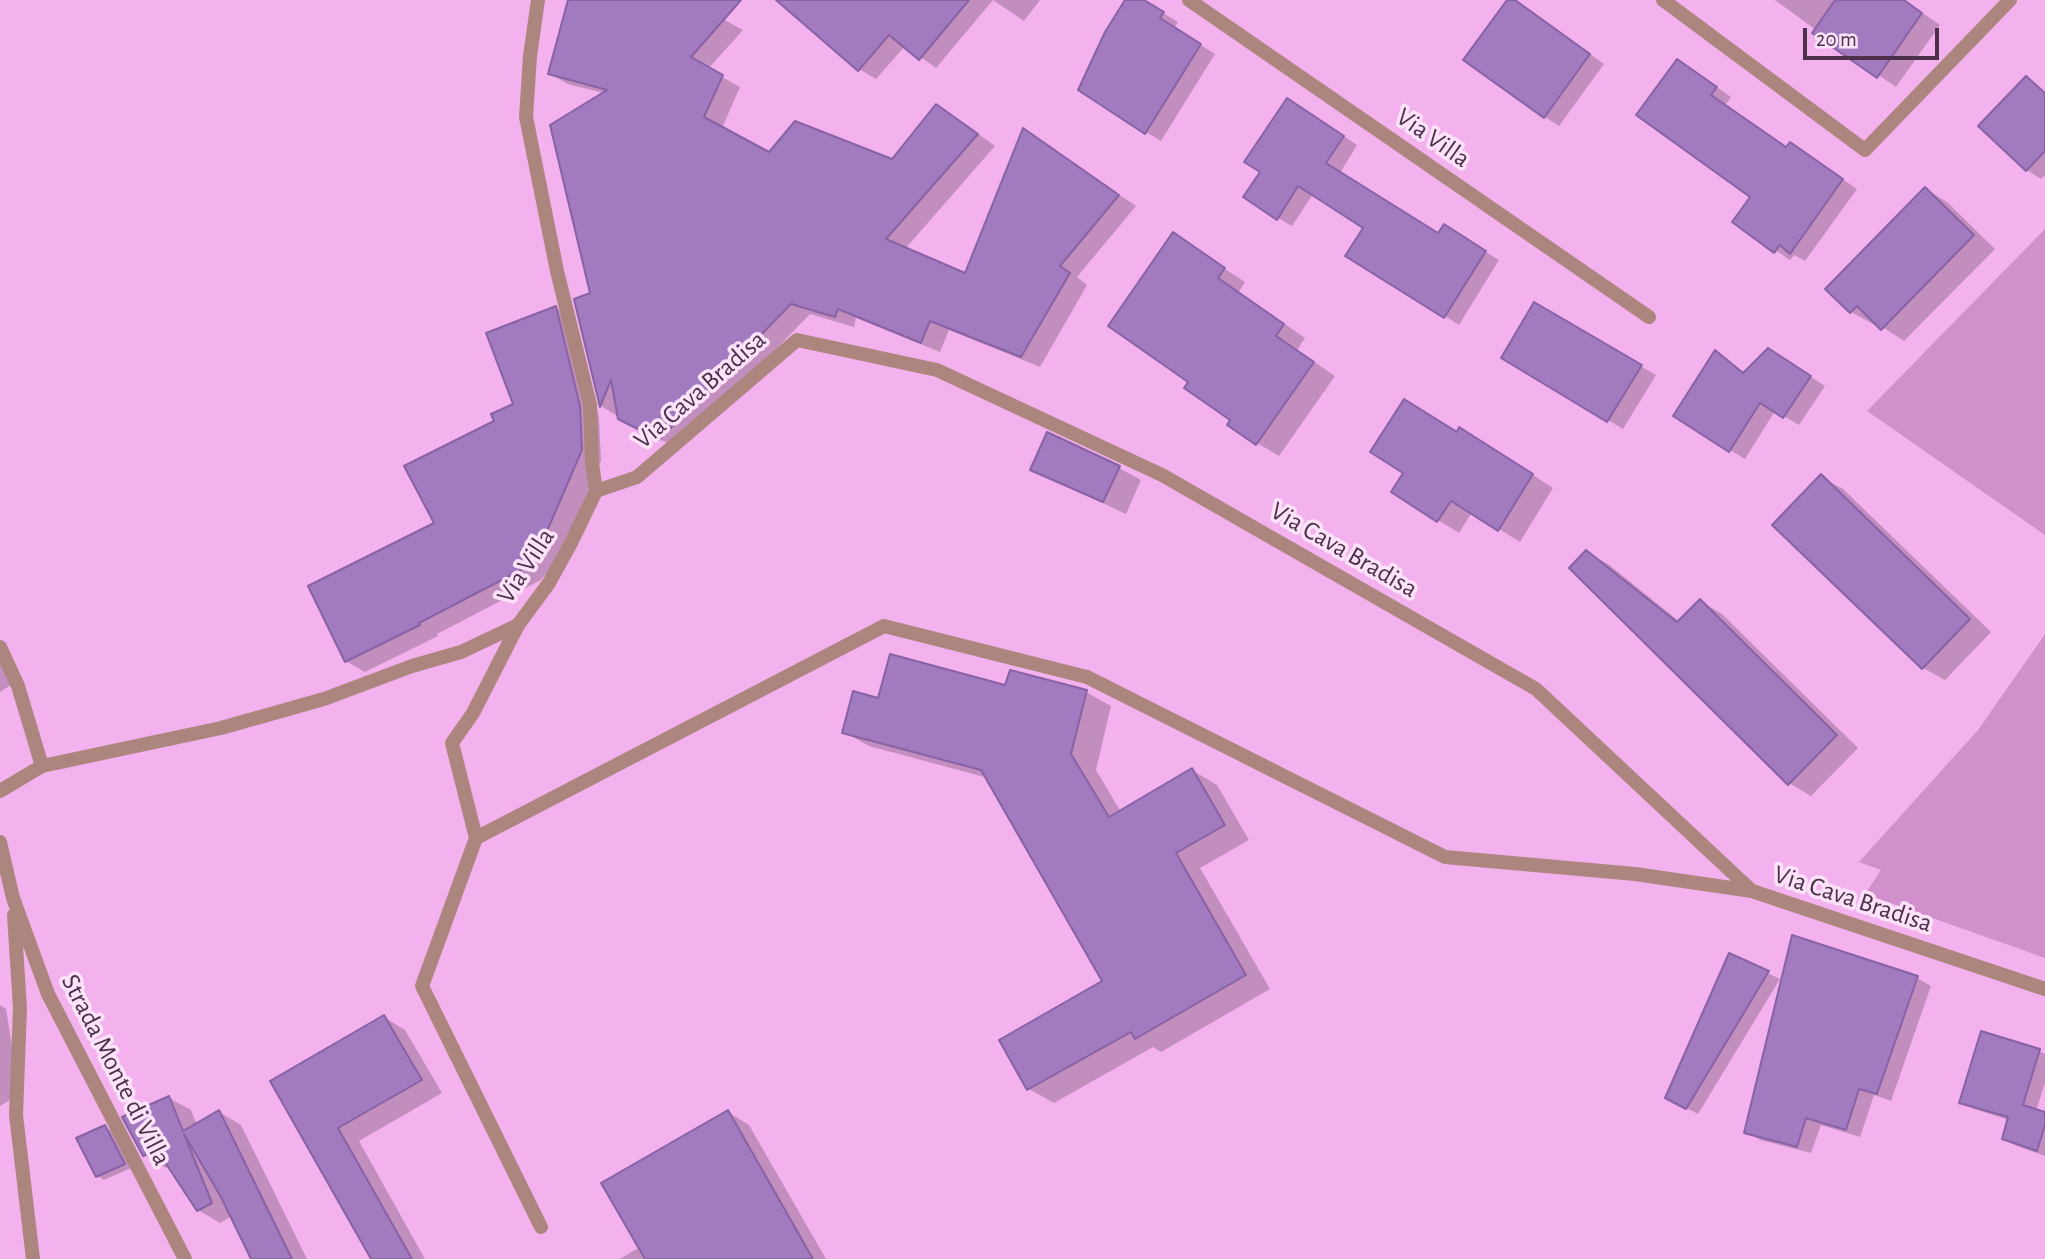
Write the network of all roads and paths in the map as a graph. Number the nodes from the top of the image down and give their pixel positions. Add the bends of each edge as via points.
1 (538, 0) edge
2 (1189, 0) edge
3 (1663, 0) edge
4 (2010, 0) edge
5 (1649, 317) dead end
6 (596, 491) junction
7 (518, 625) junction
8 (0, 647) edge
9 (42, 766) junction
10 (0, 790) edge
11 (476, 838) junction
12 (0, 842) edge
13 (1752, 891) junction
14 (13, 898) junction
15 (2045, 989) edge
16 (541, 1227) dead end
17 (33, 1259) edge
18 (185, 1259) edge

1 - 6 street via 526,117 590,405
2 - 5 street, Via Villa
3 - 4 street via 1865,150
6 - 7 street, Via Villa via 549,583
6 - 13 street, Via Cava Bradisa via 637,477 797,340 937,369 1162,475 1536,689
7 - 9 street, Via Villa via 461,652 311,702 220,728
7 - 11 street via 452,744
8 - 9 street via 18,686
9 - 10 street, Via Villa
11 - 13 street via 884,626 1087,677 1445,857 1635,874
11 - 16 street via 422,986
12 - 14 street, Strada Monte di Villa
13 - 15 street, Via Cava Bradisa
14 - 17 street, Strada Monte di Villa via 20,1008 16,1115
14 - 18 street, Strada Monte di Villa via 48,994

